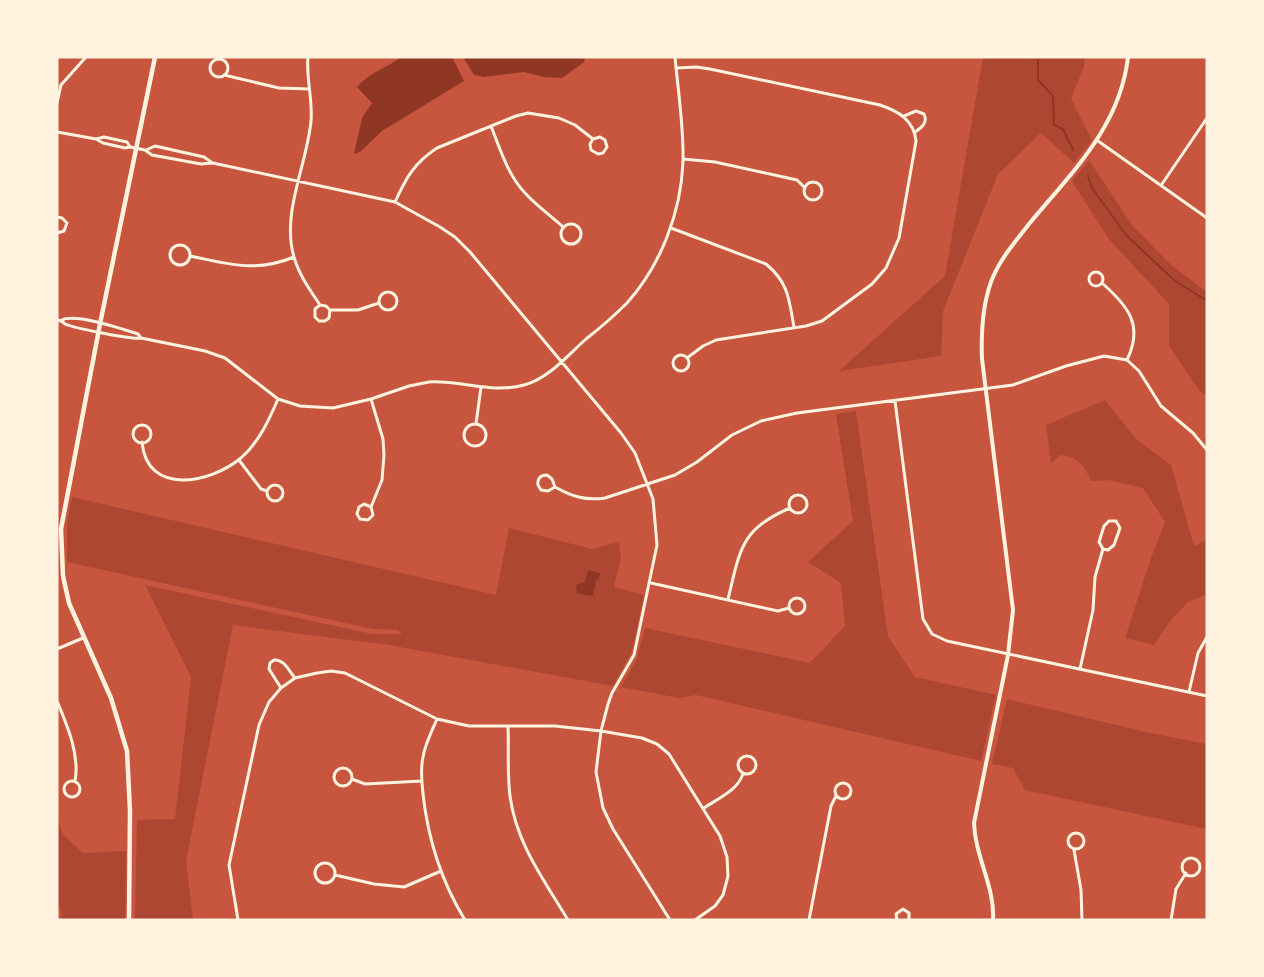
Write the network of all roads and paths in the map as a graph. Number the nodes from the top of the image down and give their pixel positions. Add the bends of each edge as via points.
1 (86, 57) edge
2 (155, 57) edge
3 (308, 57) edge
4 (675, 57) edge
5 (1128, 57) edge
6 (676, 68) junction
7 (224, 75) junction
8 (309, 89) junction
9 (57, 103) edge
10 (904, 116) junction
11 (1207, 118) edge
12 (491, 126) junction
13 (57, 132) edge
14 (915, 132) junction
15 (593, 139) junction
16 (1098, 141) junction
17 (138, 149) junction
18 (145, 150) junction
19 (683, 159) junction
20 (213, 163) junction
21 (299, 182) junction
22 (1162, 184) junction
23 (805, 188) junction
24 (395, 202) junction
25 (57, 217) edge
26 (1207, 218) edge
27 (564, 227) junction
28 (671, 228) junction
29 (57, 233) edge
30 (190, 256) junction
31 (294, 257) junction
32 (1102, 283) junction
33 (379, 303) junction
34 (320, 305) junction
35 (330, 310) junction
36 (57, 320) edge
37 (62, 320) junction
38 (100, 324) junction
39 (794, 327) junction
40 (99, 331) junction
41 (141, 338) junction
42 (687, 358) junction
43 (1126, 360) junction
44 (561, 361) junction
45 (481, 387) junction
46 (986, 388) junction
47 (278, 399) junction
48 (371, 399) junction
49 (895, 401) junction
50 (476, 424) junction
51 (142, 442) junction
52 (1207, 450) edge
53 (239, 460) junction
54 (648, 485) junction
55 (555, 487) junction
56 (267, 491) junction
57 (371, 507) junction
58 (790, 508) junction
59 (1103, 549) junction
60 (651, 583) junction
61 (728, 599) junction
62 (789, 608) junction
63 (1207, 637) edge
64 (83, 638) junction
65 (57, 649) edge
66 (1008, 655) junction
67 (1080, 669) junction
68 (295, 678) junction
69 (281, 688) junction
70 (1189, 692) junction
71 (1207, 696) edge
72 (57, 701) edge
73 (437, 718) junction
74 (508, 727) junction
75 (601, 731) junction
76 (744, 773) junction
77 (352, 779) junction
78 (75, 781) junction
79 (422, 782) junction
80 (836, 796) junction
81 (704, 808) junction
82 (1074, 849) junction
83 (441, 871) junction
84 (1186, 873) junction
85 (335, 875) junction
86 (129, 920) edge
87 (238, 920) edge
88 (465, 920) edge
89 (568, 920) edge
90 (670, 920) edge
91 (695, 920) edge
92 (809, 920) edge
93 (897, 920) edge
94 (909, 920) edge
95 (993, 920) edge
96 (1082, 920) edge
97 (1171, 920) edge

1 - 9 street via 61,85
2 - 17 main road
3 - 8 street
4 - 6 street
5 - 16 street via 1120,97
6 - 10 street via 710,69 868,102
6 - 19 street
7 - 7 street via 227,64 214,61 212,73
7 - 8 street via 279,88
8 - 21 street via 311,119
10 - 14 street
10 - 14 street via 916,111 924,114 924,124
11 - 22 street
12 - 15 street via 516,116 538,114 567,121
12 - 24 street via 437,148 421,159
12 - 27 street via 515,181
13 - 17 street
14 - 39 street via 915,154 899,238 886,268 863,293 822,321
15 - 15 street via 591,150 603,153 607,147 605,140
16 - 22 street
16 - 46 street via 1019,237 992,280 981,330
17 - 18 street
17 - 38 main road
18 - 20 street via 152,155
18 - 20 street via 155,146 204,157
19 - 23 street via 716,162 797,180
19 - 28 street
20 - 21 street
21 - 24 street
21 - 31 street via 291,223
22 - 26 street
23 - 23 street via 810,199 821,195 818,184
24 - 44 street via 463,244
25 - 29 street via 67,223 64,231
27 - 27 street via 564,241 578,241 577,226
28 - 39 street via 774,270 785,287
28 - 44 street via 650,270 627,303
30 - 30 street via 182,245 170,254 178,265
30 - 31 street via 254,267
31 - 34 street
32 - 32 street via 1100,273 1090,275 1092,285
32 - 43 street via 1120,299 1130,315 1134,338
33 - 33 street via 384,309 391,309 397,299 388,292
33 - 35 street via 358,310
34 - 35 street
34 - 35 street via 314,312 319,321 329,318
36 - 37 street
37 - 38 street
37 - 40 street
38 - 40 main road
38 - 41 street
39 - 42 street via 716,340
40 - 41 street
40 - 64 main road via 61,528 66,590
41 - 47 street via 225,358
42 - 42 street via 676,357 675,368 686,369
43 - 46 street via 1104,356 1024,382
43 - 52 street via 1139,371 1161,406
44 - 45 street via 527,385
44 - 54 street via 621,433 635,453
45 - 48 street via 429,381
45 - 50 street
46 - 49 street
46 - 66 street via 1012,589
47 - 48 street via 300,406 333,408
47 - 53 street via 258,438
48 - 57 street via 384,455 382,480
49 - 54 street via 761,421 732,435 685,470
49 - 66 street via 923,619 932,634 947,641
50 - 50 street via 469,426 465,434 467,442 474,446 482,444 486,436
51 - 51 street via 151,434 143,425 134,433
51 - 53 street via 146,460 157,473 178,481 207,476
53 - 56 street via 261,489
54 - 55 street via 594,500 576,498
54 - 60 street via 657,531
55 - 55 street via 549,476 538,479 541,490
56 - 56 street via 273,500 283,493 275,485
57 - 57 street via 359,507 360,519 372,517
58 - 58 street via 802,512 806,500 795,496 790,499
58 - 61 street via 766,519 748,536
59 - 59 street via 1111,548 1116,541 1120,528 1116,521 1108,521 1104,526 1099,542
59 - 67 street
60 - 61 street
60 - 75 street via 634,655 612,693
61 - 62 street via 778,611
62 - 62 street via 799,614 805,605 795,597
63 - 70 street via 1198,653
64 - 65 street
64 - 86 main road via 111,698 127,751
66 - 67 street
66 - 95 street via 974,823 974,837 993,898
67 - 70 street
68 - 69 street
68 - 69 street via 283,662 274,660 269,669
68 - 73 street via 331,671 345,673
69 - 87 street via 269,702 259,725 229,865
70 - 71 street
72 - 78 street via 73,748
73 - 74 street via 469,726
73 - 79 street via 423,757
74 - 75 street via 555,726
74 - 89 street via 510,795 518,831
75 - 81 street via 657,744 669,754
75 - 90 street via 596,772 603,808
76 - 76 street via 755,768 751,757 739,761 739,769
76 - 81 street via 735,787
77 - 77 street via 346,769 335,776 342,786
77 - 79 street via 364,784
78 - 78 street via 65,784 67,796 79,793
79 - 83 street via 431,842
80 - 80 street via 848,798 851,788 839,784
80 - 92 street
81 - 91 street via 725,847 728,876 715,906
82 - 82 street via 1084,843 1077,833 1068,841
82 - 96 street
83 - 85 street via 404,887
83 - 88 street
84 - 84 street via 1198,873 1197,860 1184,862
84 - 97 street via 1176,889
85 - 85 street via 324,864 315,871 322,882 329,882
93 - 94 street via 897,912 903,909 909,913

